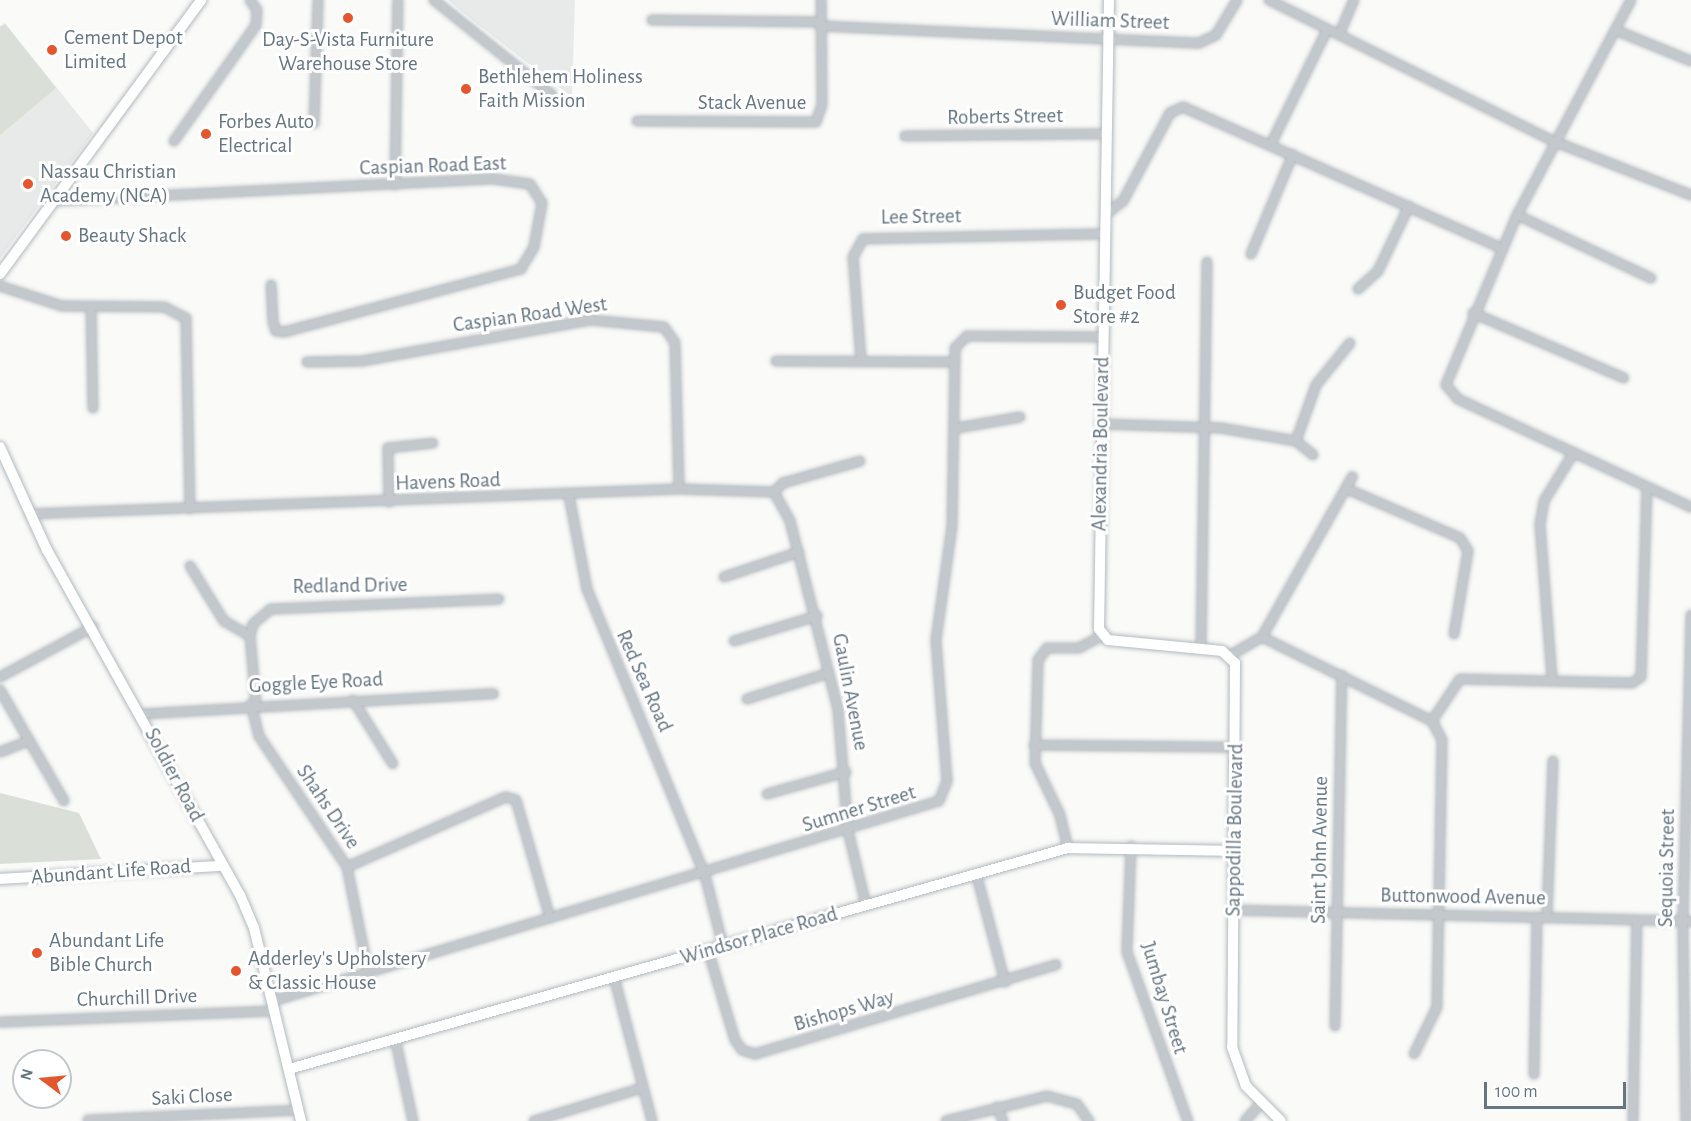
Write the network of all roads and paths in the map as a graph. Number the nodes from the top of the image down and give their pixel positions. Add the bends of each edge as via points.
1 (201, 0) edge
2 (249, 0) edge
3 (318, 0) edge
4 (398, 0) edge
5 (434, 0) edge
6 (821, 0) edge
7 (1109, 0) edge
8 (1237, 0) edge
9 (1269, 0) edge
10 (1354, 0) edge
11 (1631, 0) edge
12 (652, 20) dead end
13 (821, 24) junction
14 (1327, 30) junction
15 (1615, 30) junction
16 (1339, 35) junction
17 (1108, 39) junction
18 (1691, 61) edge
19 (552, 95) dead end
20 (637, 121) dead end
21 (314, 123) dead end
22 (1106, 134) junction
23 (905, 136) dead end
24 (174, 141) dead end
25 (1553, 141) junction
26 (1271, 144) junction
27 (1293, 154) junction
28 (395, 185) junction
29 (1691, 195) edge
30 (53, 201) junction
31 (1410, 206) junction
32 (1105, 215) junction
33 (1517, 215) junction
34 (1104, 234) junction
35 (1501, 248) junction
36 (1251, 254) dead end
37 (1207, 262) dead end
38 (0, 274) edge
39 (1651, 278) dead end
40 (271, 285) dead end
41 (0, 286) edge
42 (1358, 289) dead end
43 (91, 307) junction
44 (1473, 313) junction
45 (1102, 337) junction
46 (1350, 343) dead end
47 (861, 360) junction
48 (776, 361) dead end
49 (307, 362) dead end
50 (956, 362) junction
51 (1624, 378) dead end
52 (93, 408) dead end
53 (1020, 417) dead end
54 (1101, 424) junction
55 (1208, 427) junction
56 (957, 428) junction
57 (1296, 441) junction
58 (433, 443) dead end
59 (0, 447) edge
60 (1574, 452) junction
61 (1313, 455) dead end
62 (860, 460) dead end
63 (1352, 477) dead end
64 (1647, 487) junction
65 (679, 489) junction
66 (1347, 489) junction
67 (774, 492) junction
68 (569, 496) junction
69 (389, 502) junction
70 (1691, 507) edge
71 (190, 509) junction
72 (29, 514) junction
73 (799, 552) junction
74 (190, 566) dead end
75 (724, 577) dead end
76 (499, 599) dead end
77 (1691, 615) edge
78 (817, 616) junction
79 (93, 627) junction
80 (1454, 634) dead end
81 (250, 636) junction
82 (1102, 636) junction
83 (1262, 638) junction
84 (734, 641) dead end
85 (1201, 646) junction
86 (1229, 656) junction
87 (829, 673) junction
88 (1341, 675) junction
89 (0, 677) edge
90 (1552, 678) junction
91 (1690, 687) edge
92 (0, 690) edge
93 (493, 694) dead end
94 (747, 699) dead end
95 (353, 700) junction
96 (253, 704) junction
97 (142, 714) junction
98 (1432, 721) junction
99 (29, 741) junction
100 (1034, 745) junction
101 (1236, 747) junction
102 (0, 752) edge
103 (1553, 760) dead end
104 (393, 764) dead end
105 (846, 772) junction
106 (767, 794) dead end
107 (64, 801) dead end
108 (848, 831) junction
109 (1131, 846) junction
110 (1068, 848) junction
111 (1235, 851) junction
112 (222, 866) junction
113 (347, 867) junction
114 (976, 873) junction
115 (705, 875) junction
116 (0, 879) edge
117 (866, 905) junction
118 (1234, 910) junction
119 (1336, 911) junction
120 (1438, 915) junction
121 (1547, 916) junction
122 (1537, 917) junction
123 (550, 918) junction
124 (1637, 920) junction
125 (1687, 921) edge
126 (723, 946) junction
127 (708, 950) junction
128 (1056, 965) dead end
129 (368, 971) junction
130 (614, 977) junction
131 (1005, 982) junction
132 (274, 1006) junction
133 (0, 1022) edge
134 (1335, 1026) dead end
135 (395, 1038) junction
136 (1414, 1054) dead end
137 (290, 1068) junction
138 (1534, 1074) dead end
139 (642, 1088) junction
140 (1262, 1102) junction
141 (997, 1107) junction
142 (300, 1115) edge
143 (88, 1120) edge
144 (413, 1121) edge
145 (534, 1121) edge
146 (652, 1121) edge
147 (946, 1121) edge
148 (1003, 1121) edge
149 (1089, 1121) edge
150 (1188, 1121) edge
151 (1245, 1121) edge
152 (1281, 1121) edge
153 (1633, 1121) edge
154 (1686, 1121) edge

1 - 30 street
2 - 24 street via 257,10 256,25
3 - 21 street
4 - 28 street
5 - 19 street
6 - 13 street, Stack Avenue
7 - 17 street, Alexandria Boulevard
8 - 17 street, William Street via 1216,35 1199,43
9 - 14 street
10 - 16 street
11 - 15 street
12 - 13 street, William Street
13 - 17 street, William Street
13 - 20 street, Stack Avenue via 822,105 816,122
14 - 16 street
14 - 26 street
15 - 18 street
15 - 25 street
16 - 25 street
17 - 22 street, Alexandria Boulevard
22 - 23 street, Roberts Street
22 - 32 street, Alexandria Boulevard
25 - 29 street
25 - 33 street
26 - 27 street
26 - 32 street via 1178,107 1170,113 1123,201
27 - 31 street
27 - 36 street
28 - 30 street, Caspian Road East
28 - 40 street, Caspian Road East via 494,179 530,184 542,202 525,265 285,332 276,331 273,322
30 - 38 street
31 - 35 street
31 - 42 street via 1378,271
32 - 34 street, Alexandria Boulevard
33 - 35 street
33 - 39 street
34 - 45 street, Alexandria Boulevard
34 - 47 street, Lee Street via 863,238 853,257
35 - 44 street
37 - 55 street
41 - 43 street via 62,306
43 - 52 street
43 - 71 street via 164,307 186,318
44 - 51 street
44 - 60 street via 1446,377 1450,393
45 - 50 street, Sumner Street via 967,336 957,344
45 - 54 street, Alexandria Boulevard
46 - 57 street via 1321,375
47 - 48 street
47 - 50 street
49 - 65 street, Caspian Road West via 362,361 591,320 664,327 675,343
50 - 56 street, Sumner Street
53 - 56 street
54 - 55 street
54 - 82 street, Alexandria Boulevard
55 - 57 street
55 - 85 street
56 - 108 street, Sumner Street via 952,526 936,640 946,789 933,806
57 - 61 street
58 - 69 street via 387,448
59 - 72 street, Soldier Road
60 - 64 street
60 - 90 street via 1544,501 1540,524
62 - 67 street via 783,483
63 - 66 street
64 - 70 street
64 - 90 street via 1641,677 1632,683
65 - 67 street, Havens Road
65 - 68 street, Havens Road
66 - 80 street via 1460,538 1468,550
66 - 83 street
67 - 73 street, Gaulin Avenue
68 - 69 street, Havens Road
68 - 115 street, Red Sea Road via 587,589
69 - 71 street, Havens Road
71 - 72 street, Havens Road
72 - 79 street, Soldier Road
73 - 75 street
73 - 78 street, Gaulin Avenue
74 - 81 street via 224,621
76 - 81 street, Redland Drive via 286,605 261,616
77 - 91 street, Sequoia Street
78 - 84 street
78 - 87 street, Gaulin Avenue
79 - 89 street
79 - 97 street, Soldier Road
81 - 96 street
82 - 85 street
82 - 100 street via 1079,648 1041,653
83 - 86 street
83 - 88 street
85 - 86 street
86 - 101 street, Sappodilla Boulevard via 1237,672
87 - 94 street
87 - 105 street, Gaulin Avenue
88 - 98 street
88 - 119 street, Saint John Avenue
90 - 98 street via 1460,679
91 - 125 street, Sequoia Street
92 - 99 street
93 - 95 street, Goggle Eye Road
95 - 96 street, Goggle Eye Road
95 - 104 street
96 - 97 street, Goggle Eye Road
96 - 113 street, Shahs Drive via 260,736
97 - 112 street, Soldier Road
98 - 120 street via 1443,740
99 - 102 street
99 - 107 street
100 - 101 street
100 - 110 street via 1035,763 1059,813
101 - 111 street, Sappodilla Boulevard
103 - 121 street
105 - 106 street
105 - 108 street, Gaulin Avenue
108 - 115 street, Sumner Street
108 - 117 street, Gaulin Avenue
109 - 110 street, Windsor Place Road
109 - 111 street, Windsor Place Road
109 - 150 street, Jumbay Street via 1127,952
110 - 114 street, Windsor Place Road
111 - 118 street, Sappodilla Boulevard
112 - 116 street, Abundant Life Road
112 - 132 street, Soldier Road via 254,928
113 - 123 street via 506,798 516,800
113 - 129 street, Shahs Drive
114 - 117 street, Windsor Place Road
114 - 131 street
115 - 123 street, Sumner Street
115 - 126 street, Red Sea Road
117 - 126 street, Windsor Place Road
118 - 119 street, Buttonwood Avenue
118 - 140 street, Sappodilla Boulevard via 1232,1047 1236,1068
119 - 120 street, Buttonwood Avenue
119 - 134 street, Saint John Avenue
120 - 122 street, Buttonwood Avenue
120 - 136 street via 1437,1007
121 - 122 street, Buttonwood Avenue
121 - 124 street, Buttonwood Avenue
122 - 138 street
123 - 129 street, Sumner Street
124 - 125 street, Buttonwood Avenue
124 - 153 street
125 - 154 street, Sequoia Street
126 - 127 street, Windsor Place Road
127 - 130 street, Windsor Place Road
127 - 131 street, Bishops Way via 735,1040 742,1050 755,1054
128 - 131 street, Bishops Way
129 - 132 street, Sumner Street
130 - 135 street, Windsor Place Road
130 - 139 street
132 - 133 street, Churchill Drive
132 - 137 street, Soldier Road
135 - 137 street, Windsor Place Road
135 - 144 street
137 - 142 street, Soldier Road
139 - 145 street
139 - 146 street
140 - 151 street
140 - 152 street, Sappodilla Boulevard
141 - 147 street
141 - 148 street
141 - 149 street via 1058,1097 1077,1104
142 - 143 street, Saki Close

